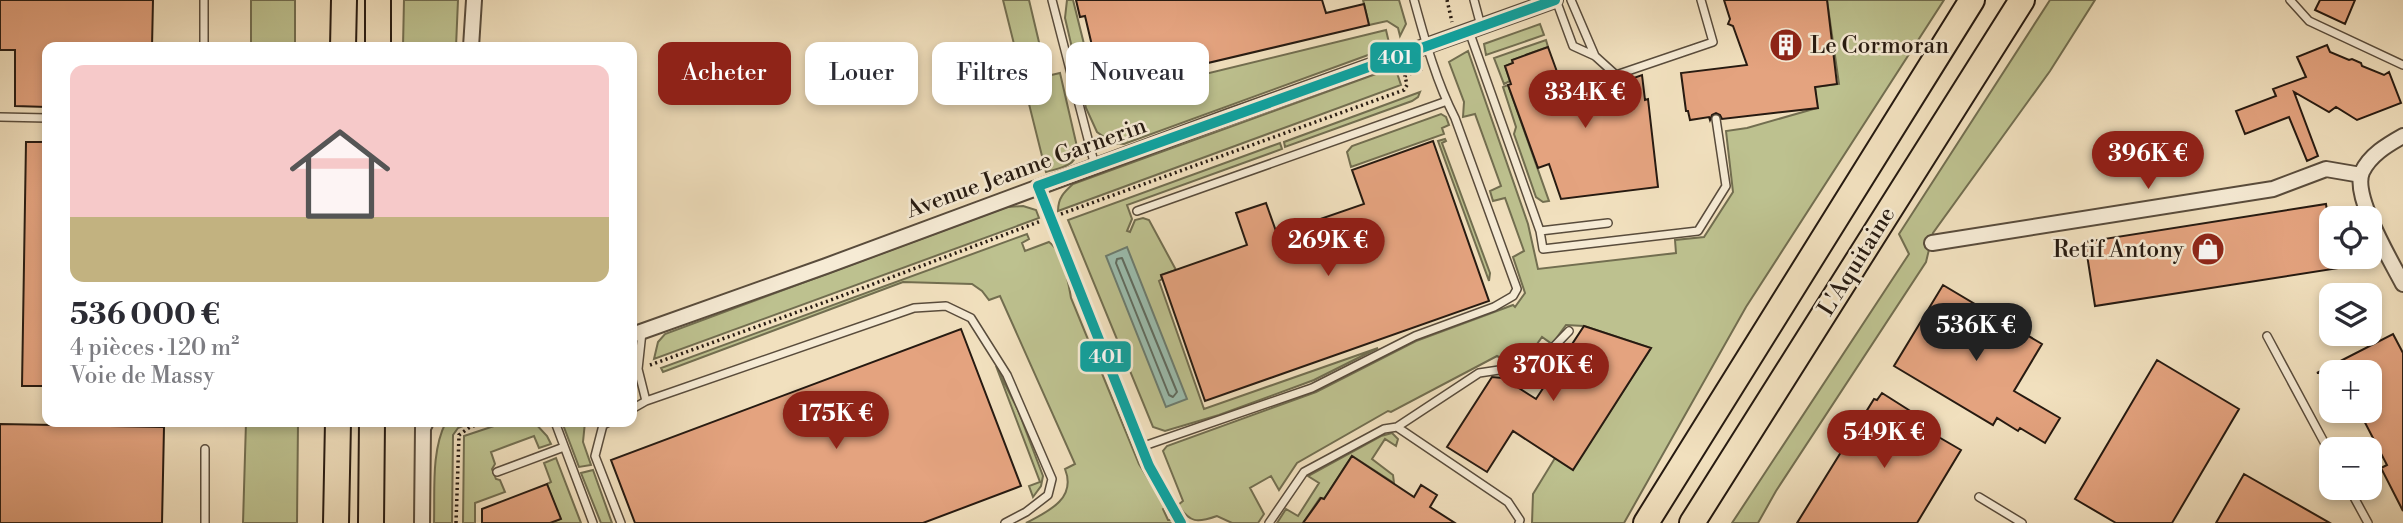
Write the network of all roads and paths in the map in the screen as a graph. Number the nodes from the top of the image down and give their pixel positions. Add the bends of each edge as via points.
1 (204, 0) edge
2 (344, 0) edge
3 (378, 0) edge
4 (474, 0) edge
5 (1052, 0) edge
6 (1413, 0) edge
7 (1447, 0) edge
8 (1474, 0) edge
9 (1555, 0) edge
10 (1571, 0) edge
11 (1701, 0) edge
12 (1972, 0) edge
13 (2022, 0) edge
14 (2290, 0) edge
15 (1453, 25) dead end
16 (1475, 29) junction
17 (204, 42) edge
18 (343, 42) edge
19 (378, 42) edge
20 (471, 42) edge
21 (1426, 46) junction
22 (1595, 56) junction
23 (2403, 65) edge
24 (1417, 70) dead end
25 (1447, 101) junction
26 (0, 117) edge
27 (42, 118) edge
28 (1716, 120) dead end
29 (2403, 136) edge
30 (1095, 166) junction
31 (2361, 175) junction
32 (1038, 186) junction
33 (1137, 211) dead end
34 (1050, 218) junction
35 (1608, 223) dead end
36 (1540, 231) junction
37 (1932, 243) dead end
38 (2403, 284) edge
39 (1569, 331) dead end
40 (637, 334) edge
41 (2267, 336) dead end
42 (638, 369) junction
43 (646, 401) junction
44 (637, 406) edge
45 (338, 427) edge
46 (372, 427) edge
47 (424, 427) edge
48 (470, 427) edge
49 (557, 427) edge
50 (602, 427) edge
51 (1397, 427) junction
52 (2321, 437) edge
53 (564, 447) junction
54 (1141, 447) junction
55 (205, 449) dead end
56 (497, 472) dead end
57 (1979, 497) dead end
58 (2356, 500) edge
59 (205, 523) edge
60 (336, 523) edge
61 (371, 523) edge
62 (422, 523) edge
63 (456, 523) edge
64 (593, 523) edge
65 (621, 523) edge
66 (1005, 523) edge
67 (1181, 523) edge
68 (1269, 523) edge
69 (1519, 523) edge
70 (1646, 523) edge
71 (1692, 523) edge
72 (2022, 523) edge
73 (2368, 523) edge

1 - 17 lane
2 - 18 highway
3 - 19 highway
4 - 20 street
5 - 30 lane
6 - 21 lane
7 - 15 path
8 - 16 lane
9 - 16 street, Avenue Jeanne Garnerin
9 - 22 lane via 1573,46
10 - 22 lane
11 - 22 lane via 1713,43 1616,75
12 - 70 highway, L'Aquitaine
13 - 71 highway, L'Aquitaine
14 - 23 lane via 2309,21
16 - 21 street, Avenue Jeanne Garnerin
16 - 36 lane
21 - 25 lane
21 - 30 street, Avenue Jeanne Garnerin
24 - 34 path via 1405,76 1404,90
25 - 33 lane
25 - 54 lane via 1517,289 1513,296 1415,335 1312,388
26 - 27 lane
28 - 36 lane via 1726,186 1698,230 1543,249
29 - 31 street via 2370,159
30 - 32 street, Avenue Jeanne Garnerin
31 - 37 street via 2326,169 2273,189
31 - 38 street via 2371,223
32 - 34 lane
32 - 40 street, Avenue Jeanne Garnerin
34 - 42 path
34 - 54 lane
35 - 36 lane
39 - 51 lane via 1519,377 1499,370 1479,373
40 - 42 lane
41 - 52 lane
42 - 43 lane
43 - 44 lane
43 - 66 lane via 914,308 946,306 971,318 1007,375 1052,479 1048,495
45 - 60 highway
46 - 61 highway
47 - 62 street
48 - 63 path via 459,436
49 - 53 lane
50 - 65 lane via 595,456
51 - 68 lane via 1384,429 1304,472
51 - 69 lane via 1508,502
53 - 56 lane
53 - 64 lane
54 - 67 lane
55 - 59 lane
57 - 72 lane
58 - 73 lane

